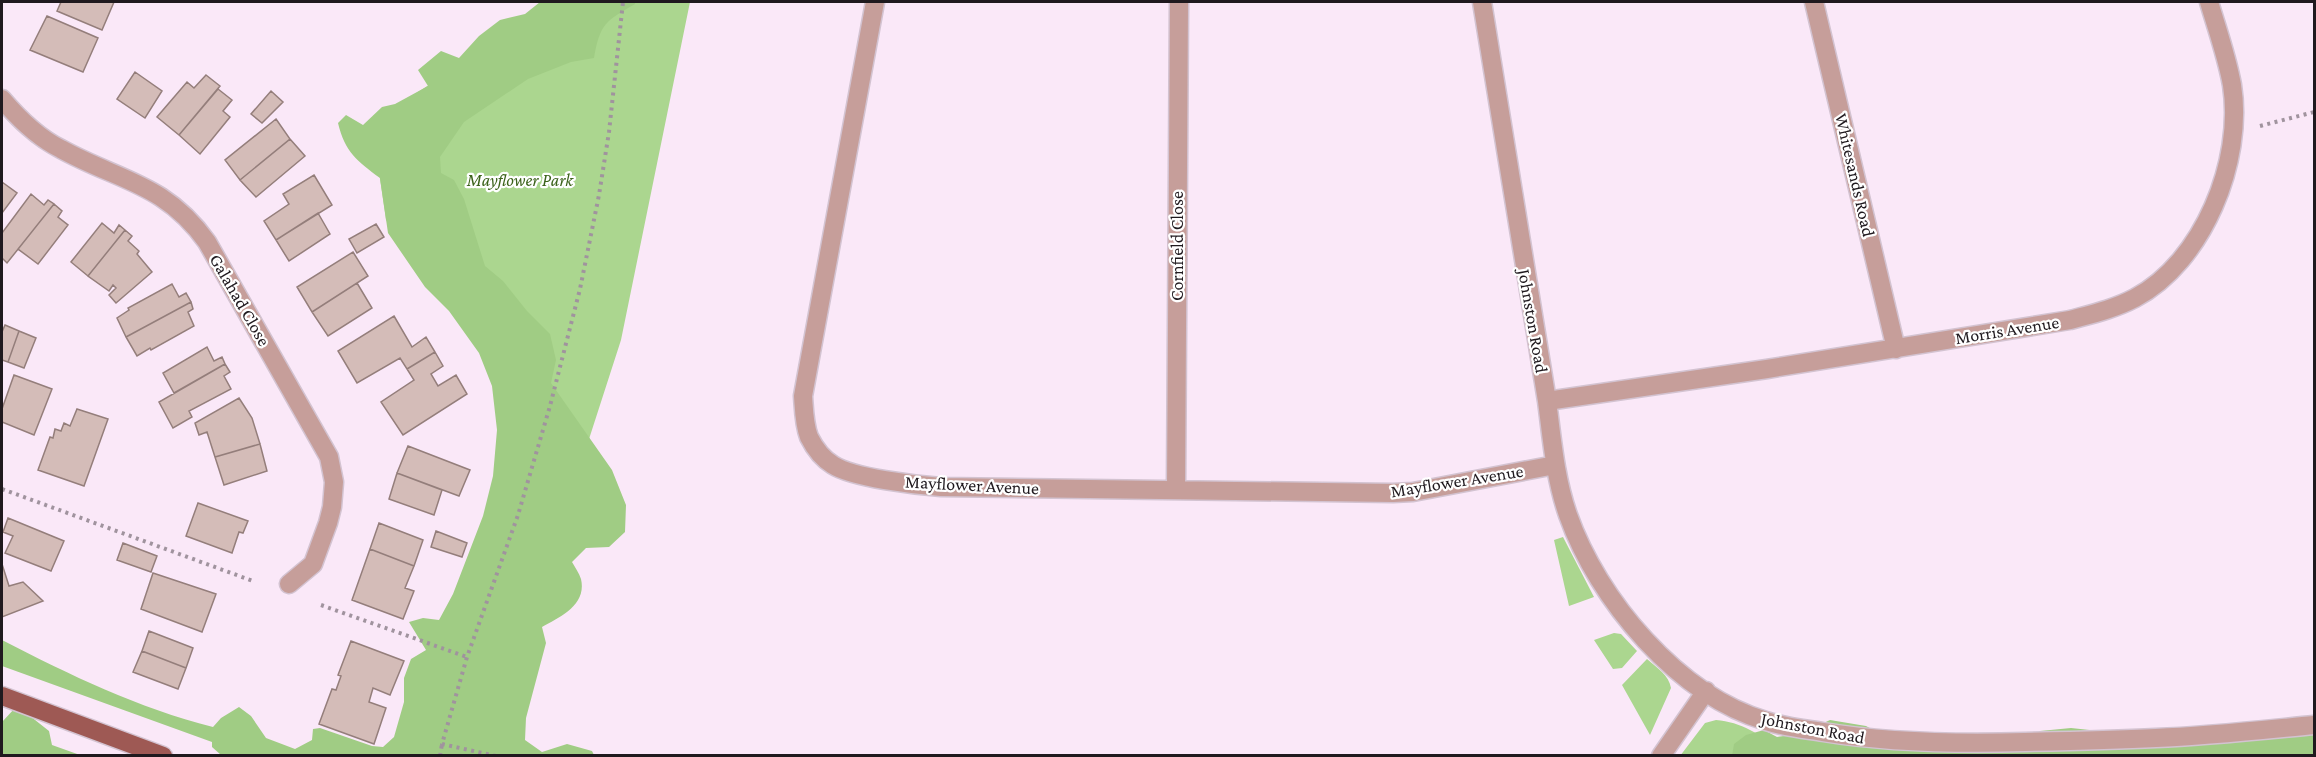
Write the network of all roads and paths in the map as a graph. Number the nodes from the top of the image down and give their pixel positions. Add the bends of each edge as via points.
1 (622, 2) edge
2 (875, 2) edge
3 (1179, 2) edge
4 (1482, 2) edge
5 (1814, 2) edge
6 (2209, 2) edge
7 (2, 99) edge
8 (2314, 112) edge
9 (2251, 128) dead end
10 (1896, 349) junction
11 (1547, 401) junction
12 (1555, 465) junction
13 (2, 489) edge
14 (1176, 490) junction
15 (253, 581) dead end
16 (289, 584) dead end
17 (321, 604) dead end
18 (467, 657) junction
19 (1706, 691) junction
20 (2, 696) edge
21 (2314, 725) edge
22 (442, 744) junction
23 (163, 756) edge
24 (440, 756) edge
25 (496, 756) edge
26 (1661, 756) edge

1 - 18 path via 609,132 580,289 518,515
2 - 14 street, Mayflower Avenue via 803,396 809,436 833,466 909,484
3 - 14 street, Cornfield Close
4 - 11 street, Johnston Road
5 - 10 street, Whitesands Road
6 - 10 street, Morris Avenue via 2232,86 2231,146 2214,207 2183,257 2135,298 2105,311
7 - 16 street, Galahad Close via 30,129 59,149 161,195 195,225 207,242 329,457 334,482 328,523 313,564
8 - 9 path
10 - 11 street, Morris Avenue
11 - 12 street, Johnston Road
12 - 14 street, Mayflower Avenue via 1413,492
12 - 19 street, Johnston Road via 1578,542 1624,615 1651,646
13 - 15 path
17 - 18 path
18 - 22 path
19 - 21 street, Johnston Road via 1734,709 1766,721 1865,739 1917,743 2158,738
19 - 26 street
20 - 23 main road
22 - 24 path
22 - 25 path

